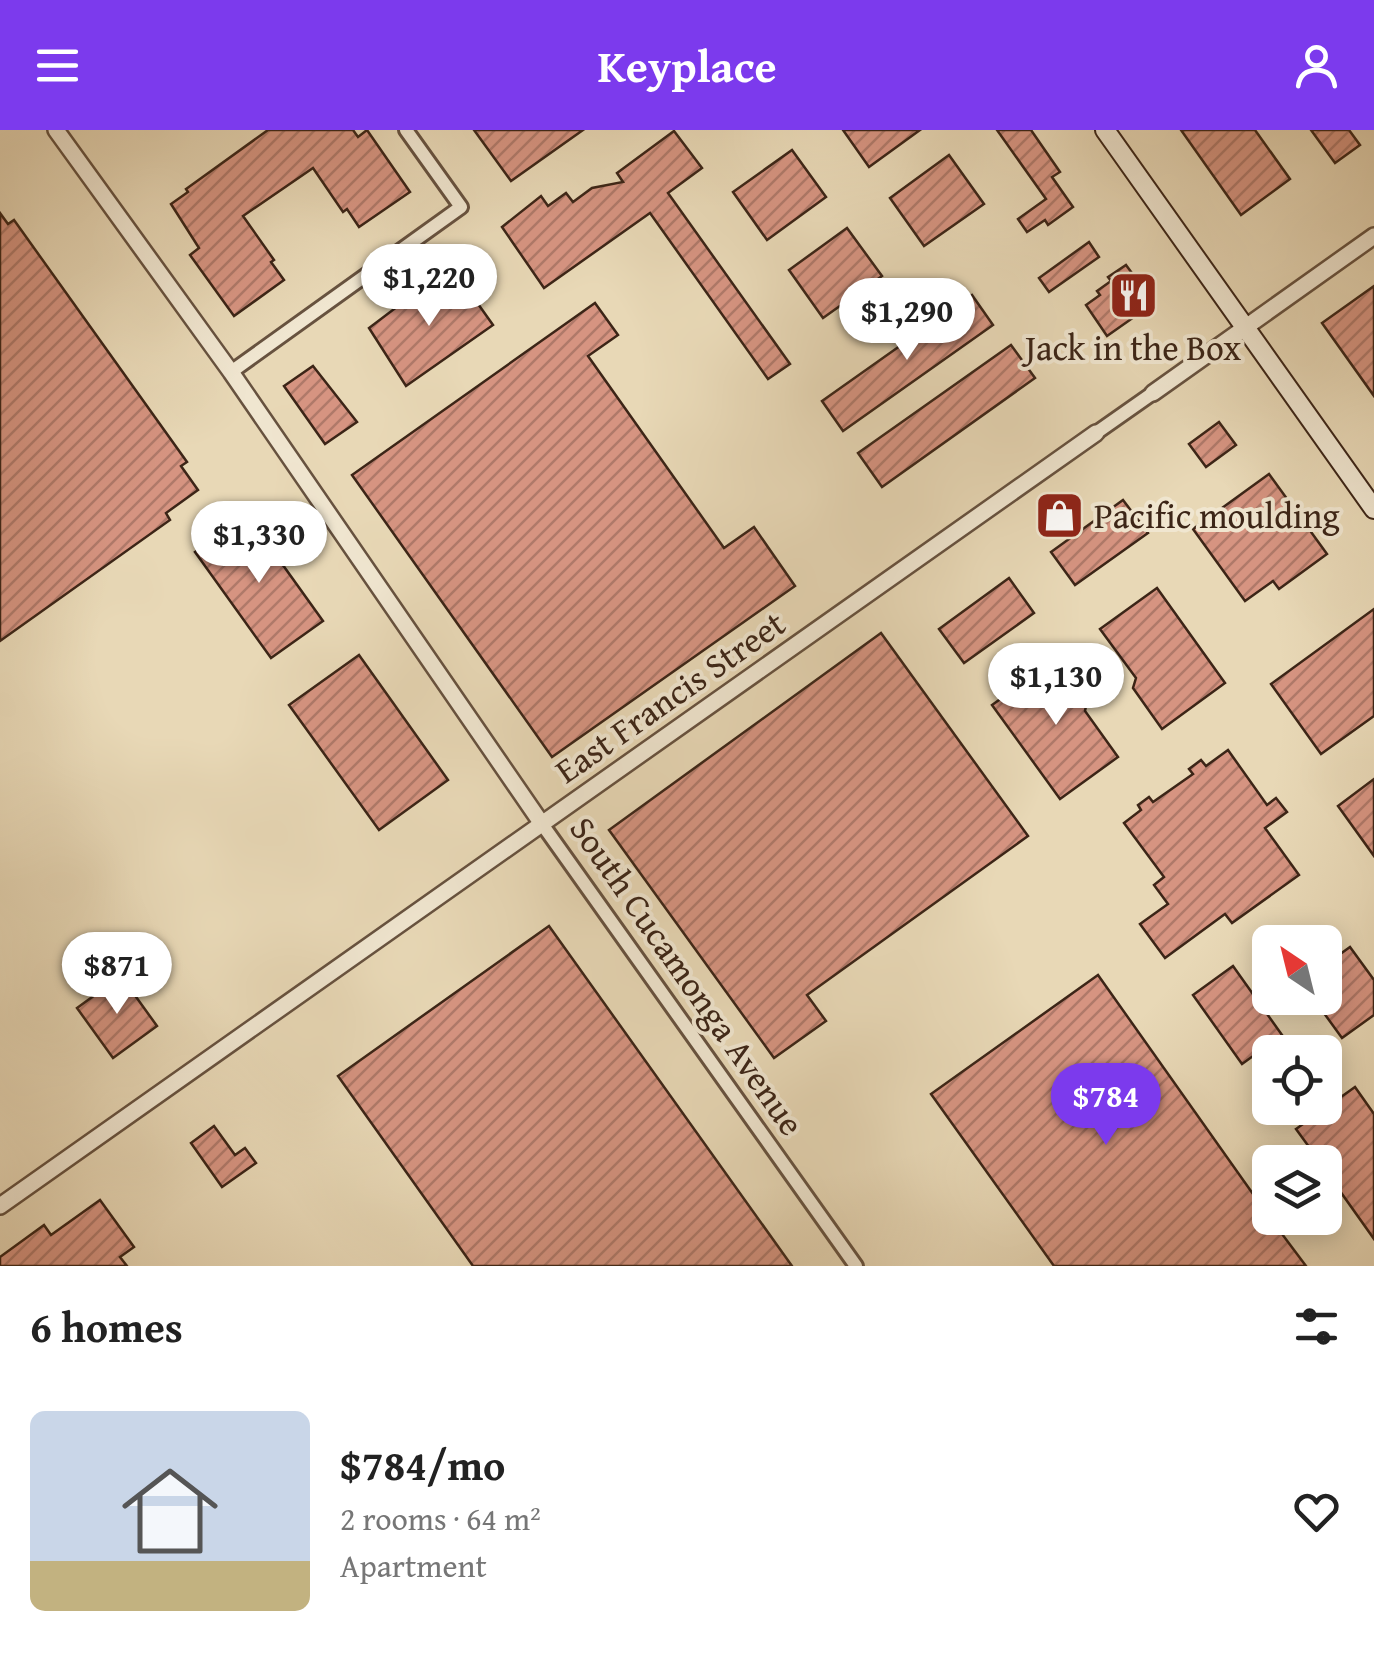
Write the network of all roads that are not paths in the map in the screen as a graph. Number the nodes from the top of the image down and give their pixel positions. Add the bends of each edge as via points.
1 (56, 130) edge
2 (406, 130) edge
3 (1106, 130) edge
4 (1374, 236) edge
5 (1244, 328) junction
6 (231, 372) junction
7 (1152, 393) joint
8 (1096, 432) joint
9 (1374, 509) edge
10 (542, 824) junction
11 (0, 1206) edge
12 (856, 1266) edge

1 - 6 street, South Cucamonga Avenue
2 - 6 street via 461,207
3 - 5 main road
4 - 5 street, East Francis Street
5 - 7 street, East Francis Street
5 - 9 main road
6 - 10 street, South Cucamonga Avenue
7 - 8 street, East Francis Street
8 - 10 street, East Francis Street
10 - 11 street, East Francis Street
10 - 12 street, South Cucamonga Avenue

